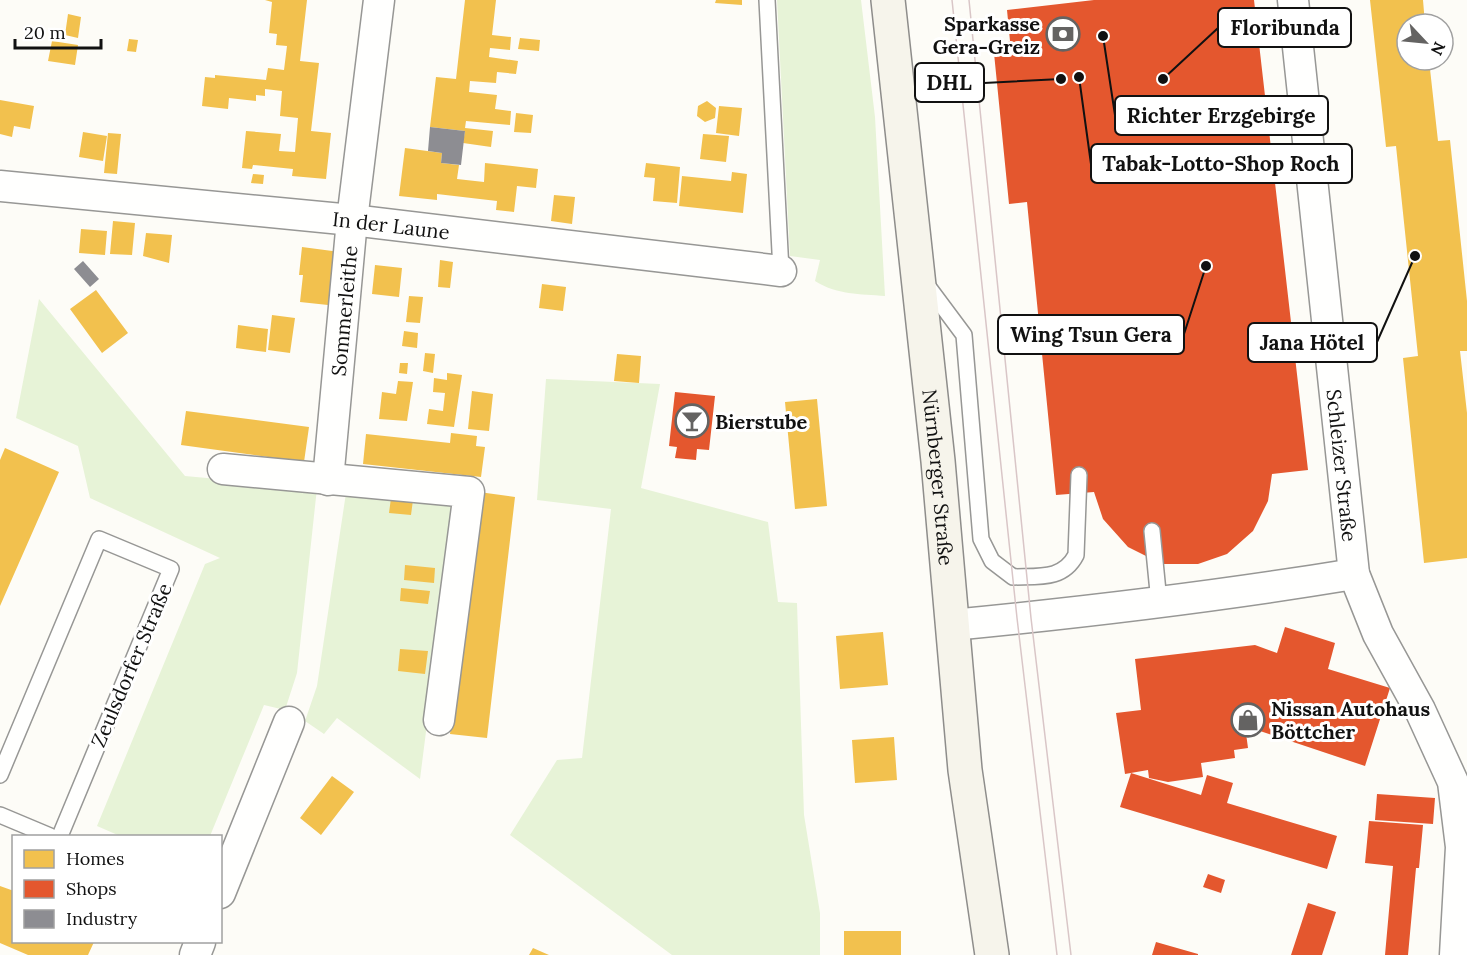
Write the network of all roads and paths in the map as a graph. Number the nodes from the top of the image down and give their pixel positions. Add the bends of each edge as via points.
1 (379, 0) edge
2 (767, 0) edge
3 (888, 0) edge
4 (1293, 0) edge
5 (0, 186) edge
6 (352, 220) junction
7 (781, 271) joint
8 (916, 271) junction
9 (223, 469) dead end
10 (1079, 475) dead end
11 (328, 480) junction
12 (1152, 531) dead end
13 (1354, 574) junction
14 (1160, 602) junction
15 (952, 625) junction
16 (440, 720) dead end
17 (289, 722) dead end
18 (0, 775) edge
19 (1460, 781) edge
20 (0, 814) edge
21 (46, 835) edge
22 (61, 835) edge
23 (1464, 879) edge
24 (222, 888) edge
25 (992, 955) edge
26 (1455, 955) edge

1 - 6 street, Sommerleithe
2 - 7 lane
3 - 8 main road, Nürnberger Straße
4 - 13 street, Schleizer Straße
5 - 6 street, In der Laune
6 - 7 street, In der Laune
6 - 11 street, Sommerleithe
8 - 10 lane via 964,335 981,539 992,561 1013,577 1064,572 1076,555
8 - 15 main road, Nürnberger Straße
9 - 11 street
11 - 16 street via 470,492
12 - 14 lane
13 - 14 street
13 - 19 street, Schleizer Straße via 1378,634
14 - 15 street
15 - 25 main road, Nürnberger Straße via 965,770
17 - 24 street
18 - 22 lane, Zeulsdorfer Straße via 99,539 171,569
19 - 23 street, Schleizer Straße
20 - 21 lane
23 - 26 street, Schleizer Straße

